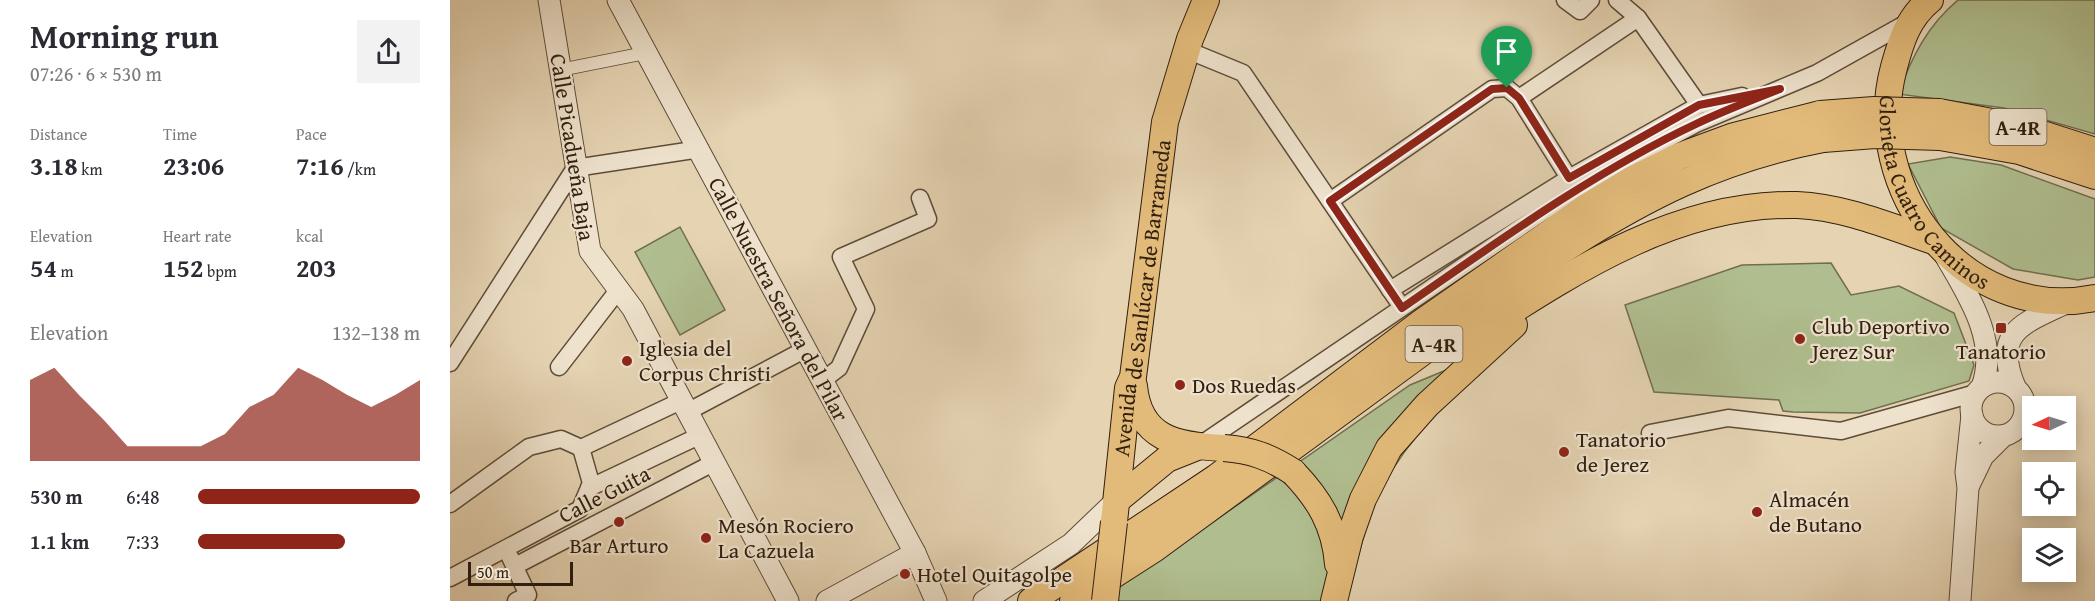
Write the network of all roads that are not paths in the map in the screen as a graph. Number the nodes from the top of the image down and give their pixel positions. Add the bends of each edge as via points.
1 (549, 0) edge
2 (618, 0) edge
3 (1206, 0) edge
4 (1565, 0) edge
5 (1591, 0) edge
6 (1617, 0) edge
7 (1921, 7) edge
8 (1638, 18) junction
9 (1187, 50) junction
10 (645, 53) junction
11 (560, 70) junction
12 (1780, 89) junction
13 (1519, 98) junction
14 (1699, 105) junction
15 (700, 149) junction
16 (2095, 151) edge
17 (575, 168) junction
18 (2095, 176) edge
19 (1569, 178) junction
20 (920, 198) dead end
21 (1330, 201) junction
22 (1938, 246) junction
23 (1625, 248) junction
24 (619, 290) junction
25 (1390, 290) junction
26 (2089, 299) edge
27 (1402, 308) junction
28 (804, 350) junction
29 (450, 363) edge
30 (559, 367) dead end
31 (1404, 367) junction
32 (1133, 377) junction
33 (822, 381) junction
34 (2015, 387) junction
35 (1971, 401) junction
36 (686, 406) junction
37 (1650, 433) dead end
38 (701, 435) junction
39 (2003, 436) junction
40 (1197, 447) junction
41 (581, 448) junction
42 (715, 462) junction
43 (589, 488) junction
44 (1968, 488) junction
45 (450, 504) edge
46 (1115, 511) junction
47 (506, 550) junction
48 (915, 554) junction
49 (515, 566) junction
50 (450, 578) edge
51 (1336, 590) edge
52 (516, 601) edge
53 (788, 601) edge
54 (827, 601) edge
55 (936, 601) edge
56 (984, 601) edge
57 (1031, 601) edge
58 (1073, 601) edge
59 (1105, 601) edge
60 (1960, 601) edge

1 - 11 street, Calle Picadueña Baja
2 - 10 street, Calle Nuestra Señora del Pilar
3 - 9 main road, Avenida de Sanlúcar de Barrameda
4 - 5 street via 1580,11
6 - 8 street
7 - 12 street via 1848,57
7 - 22 main road, Glorieta Cuatro Caminos via 1892,76 1887,113 1890,150 1900,186 1917,219
8 - 13 street
8 - 14 street
9 - 21 street via 1244,73
9 - 32 main road, Avenida de Sanlúcar de Barrameda via 1165,122
10 - 11 street
10 - 15 street, Calle Nuestra Señora del Pilar
11 - 17 street, Calle Picadueña Baja
12 - 14 street
12 - 27 street via 1696,124 1630,159 1543,212
13 - 19 street
13 - 21 street via 1507,88 1492,89
14 - 19 street
15 - 17 street
15 - 28 street, Calle Nuestra Señora del Pilar
16 - 57 main road, A-4R, bridge via 2024,128 1939,112 1874,110 1820,114 1773,124 1680,156 1605,195 1539,238 1217,477
17 - 24 street, Calle Picadueña Baja via 590,251
17 - 29 street
18 - 31 main road, A-4R, bridge via 2019,151 1940,137 1875,135 1778,148 1687,179 1643,201 1555,255
19 - 25 street
20 - 33 street via 928,219 841,257 866,309 839,368
21 - 25 street
22 - 23 main road via 1842,211 1798,205 1748,208 1701,218
22 - 26 main road, Glorieta Cuatro Caminos via 1963,267 2004,289 2038,297
22 - 35 street via 1979,321 1988,349 1987,373
23 - 31 main road via 1583,267 1442,356
23 - 51 main road via 1503,334 1427,405 1389,448 1363,500
24 - 30 street
24 - 36 street, Calle Picadueña Baja
25 - 27 street
26 - 34 street via 2015,330 2007,343 2006,359
27 - 40 street
28 - 33 street, Calle Nuestra Señora del Pilar
28 - 36 street
31 - 58 main road, A-4R via 1154,549
32 - 40 main road via 1136,402 1148,426 1156,433
32 - 46 main road, Avenida de Sanlúcar de Barrameda via 1128,388
33 - 48 street, Calle Nuestra Señora del Pilar
34 - 35 street via 1998,381
34 - 39 street via 2025,401 2024,419 2012,433
35 - 37 street via 1841,431 1728,418
35 - 39 street via 1978,427 1985,433
35 - 44 street
36 - 38 street, Calle Picadueña Baja
36 - 41 street
38 - 42 street, Calle Picadueña Baja
38 - 43 street
39 - 44 street via 1983,456
40 - 46 main road via 1167,459
40 - 51 main road, bridge via 1245,450 1293,472 1327,514 1336,543
41 - 43 street
41 - 45 street via 561,439 529,447
42 - 49 street, Calle Guita
42 - 53 street, Calle Picadueña Baja
43 - 47 street via 580,509
44 - 60 street
46 - 56 street
46 - 59 main road, Avenida de Sanlúcar de Barrameda, bridge
47 - 49 street
47 - 50 street
48 - 54 street
48 - 55 street, Calle Nuestra Señora del Pilar
49 - 52 street via 528,595

